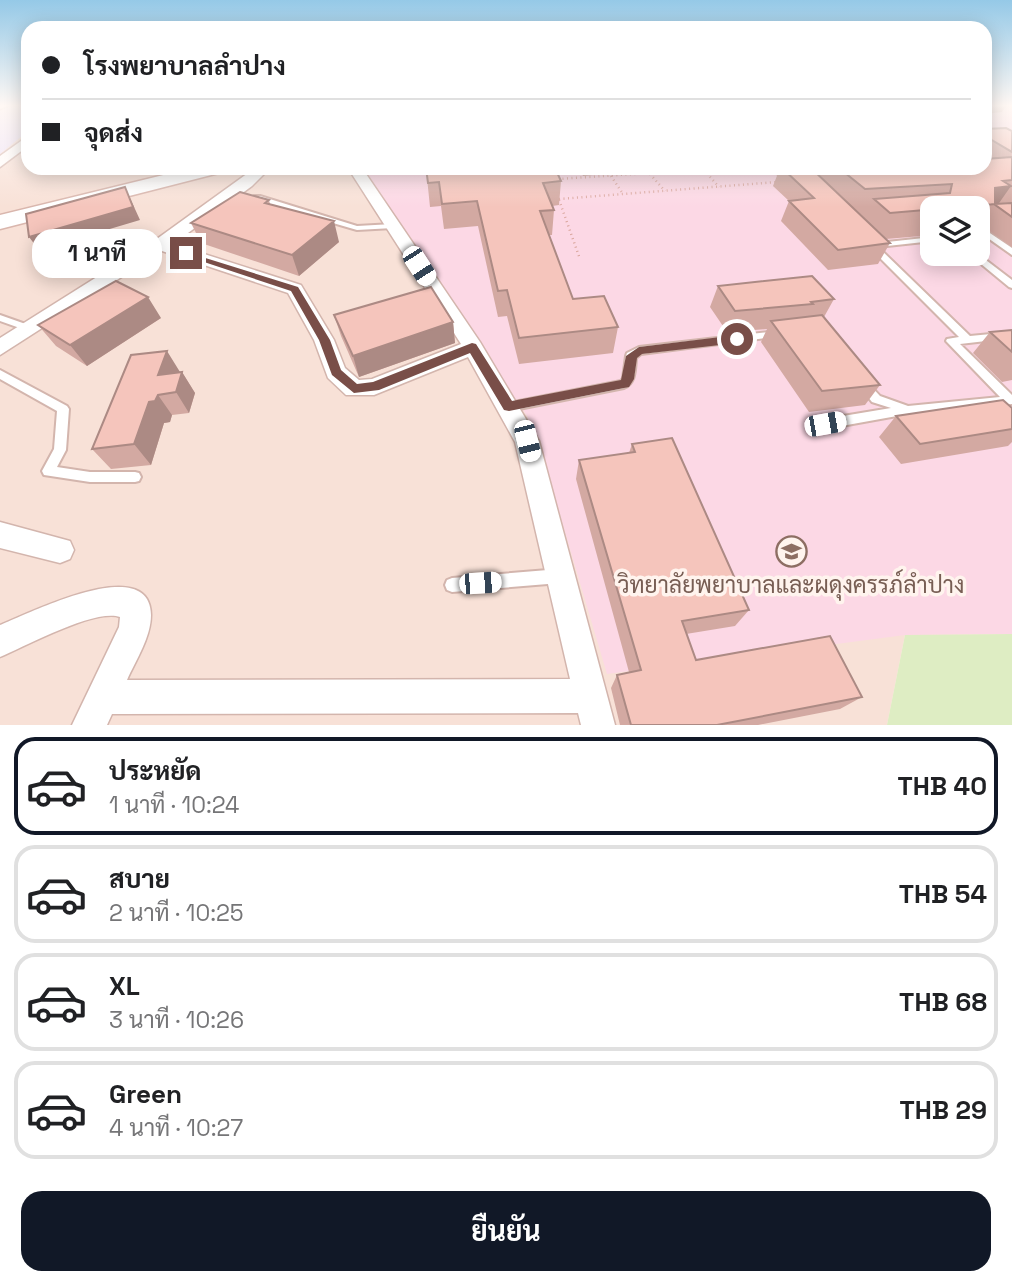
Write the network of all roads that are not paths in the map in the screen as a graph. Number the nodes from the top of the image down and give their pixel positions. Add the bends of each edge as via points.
1 (21, 146) edge
2 (21, 152) edge
3 (11, 154) junction
4 (0, 163) edge
5 (188, 175) edge
6 (256, 175) edge
7 (360, 175) edge
8 (254, 197) edge
9 (0, 222) edge
10 (393, 226) junction
11 (864, 238) edge
12 (990, 238) edge
13 (920, 240) edge
14 (160, 245) junction
15 (872, 246) junction
16 (1012, 251) edge
17 (988, 266) edge
18 (1012, 285) edge
19 (0, 318) edge
20 (31, 329) junction
21 (784, 333) edge
22 (1012, 335) edge
23 (968, 340) junction
24 (472, 347) junction
25 (0, 348) edge
26 (852, 371) edge
27 (0, 374) edge
28 (1011, 400) edge
29 (509, 407) junction
30 (908, 410) junction
31 (825, 424) dead end
32 (135, 477) dead end
33 (0, 535) edge
34 (60, 550) dead end
35 (560, 576) junction
36 (453, 585) dead end
37 (0, 641) edge
38 (594, 710) edge
39 (94, 711) edge

1 - 3 street
2 - 3 street
3 - 4 street
5 - 9 street
6 - 14 street
7 - 10 street
8 - 10 lane via 357,228
10 - 24 street
11 - 15 lane
12 - 16 lane
13 - 15 lane
14 - 20 street
14 - 24 street via 295,289 336,372 354,388 374,387
15 - 23 lane
17 - 18 lane
19 - 20 lane
20 - 25 street
21 - 29 lane via 639,351 631,356 624,384
22 - 23 lane
23 - 28 lane via 951,341
24 - 29 street
26 - 30 lane via 876,399
27 - 32 lane via 63,409 60,450 48,471
28 - 30 lane
29 - 35 street via 527,441
30 - 31 lane
33 - 34 street
35 - 36 lane
35 - 38 street
37 - 39 street via 90,607 118,600 129,604 136,612 134,629
38 - 39 street

